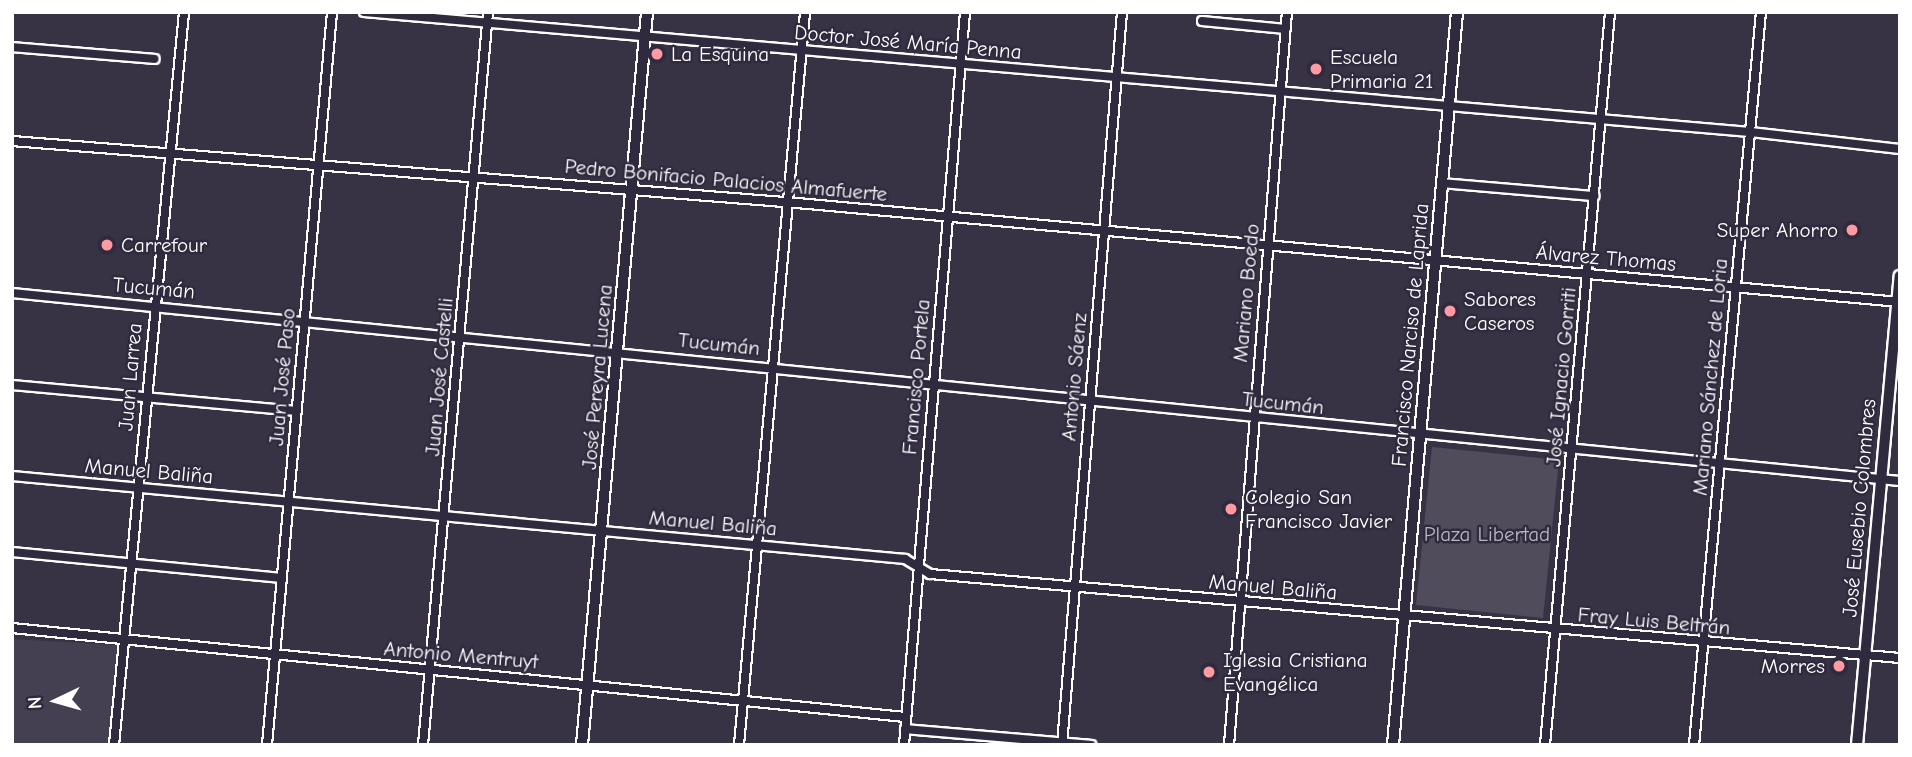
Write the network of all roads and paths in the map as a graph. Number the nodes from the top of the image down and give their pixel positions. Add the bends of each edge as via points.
1 (184, 12) edge
2 (332, 12) edge
3 (364, 12) edge
4 (488, 12) edge
5 (647, 12) edge
6 (806, 12) edge
7 (965, 12) edge
8 (1122, 12) edge
9 (1287, 12) edge
10 (1457, 12) edge
11 (1610, 12) edge
12 (1761, 12) edge
13 (1202, 21) dead end
14 (487, 23) junction
15 (1286, 29) junction
16 (645, 36) junction
17 (12, 47) edge
18 (802, 51) junction
19 (154, 59) dead end
20 (960, 65) junction
21 (1116, 78) junction
22 (1281, 92) junction
23 (1449, 106) junction
24 (1600, 119) junction
25 (1750, 132) junction
26 (12, 141) edge
27 (1900, 149) edge
28 (172, 152) junction
29 (318, 165) junction
30 (474, 178) junction
31 (1442, 183) junction
32 (633, 190) junction
33 (1594, 197) junction
34 (791, 203) junction
35 (947, 216) junction
36 (1103, 231) junction
37 (1268, 246) junction
38 (1436, 260) junction
39 (1587, 274) junction
40 (1900, 276) edge
41 (1736, 288) junction
42 (12, 293) edge
43 (1898, 302) edge
44 (154, 305) junction
45 (305, 320) junction
46 (460, 336) junction
47 (619, 351) junction
48 (775, 368) junction
49 (934, 384) junction
50 (12, 385) edge
51 (145, 398) junction
52 (1089, 400) junction
53 (297, 411) junction
54 (1254, 417) junction
55 (1421, 436) junction
56 (1572, 450) junction
57 (1720, 464) junction
58 (12, 476) edge
59 (1880, 479) junction
60 (1900, 481) edge
61 (137, 487) junction
62 (289, 502) junction
63 (445, 516) junction
64 (602, 531) junction
65 (759, 544) junction
66 (12, 552) edge
67 (130, 564) junction
68 (919, 565) junction
69 (282, 578) junction
70 (1076, 587) junction
71 (1239, 602) junction
72 (1406, 618) junction
73 (12, 628) edge
74 (1556, 630) junction
75 (123, 639) junction
76 (1703, 642) junction
77 (1865, 655) junction
78 (275, 656) junction
79 (1900, 658) edge
80 (432, 670) junction
81 (588, 684) junction
82 (744, 702) junction
83 (906, 718) junction
84 (905, 729) junction
85 (1062, 743) edge
86 (114, 745) edge
87 (267, 745) edge
88 (423, 745) edge
89 (582, 745) edge
90 (739, 745) edge
91 (904, 745) edge
92 (1091, 745) edge
93 (1229, 745) edge
94 (1394, 745) edge
95 (1545, 745) edge
96 (1694, 745) edge
97 (1857, 745) edge

1 - 28 street, Juan Larrea
2 - 29 street, Juan José Paso
3 - 14 street, Doctor José María Penna
4 - 14 street, Juan José Castelli
5 - 16 street, José Pereyra Lucena
6 - 18 street
7 - 20 street, Francisco Portela
8 - 21 street, Antonio Sáenz
9 - 15 street, Mariano Boedo
10 - 23 street, Francisco Narciso de Laprida
11 - 24 street, José Ignacio Gorriti
12 - 25 street, Mariano Sánchez de Loria
13 - 15 street
14 - 16 street, Doctor José María Penna
14 - 30 street, Juan José Castelli
15 - 22 street, Mariano Boedo
16 - 18 street, Doctor José María Penna
16 - 32 street, José Pereyra Lucena
17 - 19 street
18 - 20 street, Doctor José María Penna
18 - 34 street
20 - 21 street, Doctor José María Penna
20 - 35 street, Francisco Portela
21 - 22 street, Doctor José María Penna
21 - 36 street, Antonio Sáenz
22 - 23 street, Doctor José María Penna
22 - 37 street, Mariano Boedo
23 - 24 street, Doctor José María Penna
23 - 31 street, Francisco Narciso de Laprida
24 - 25 street, Doctor José María Penna
24 - 33 street, José Ignacio Gorriti
25 - 27 street, Doctor José María Penna
25 - 41 street, Mariano Sánchez de Loria
26 - 28 street, Pedro Bonifacio Palacios Almafuerte
28 - 29 street, Pedro Bonifacio Palacios Almafuerte
28 - 44 street, Juan Larrea
29 - 30 street, Pedro Bonifacio Palacios Almafuerte
29 - 45 street, Juan José Paso
30 - 32 street, Pedro Bonifacio Palacios Almafuerte
30 - 46 street, Juan José Castelli
31 - 33 street
31 - 38 street, Francisco Narciso de Laprida
32 - 34 street, Pedro Bonifacio Palacios Almafuerte
32 - 47 street, José Pereyra Lucena
33 - 39 street, José Ignacio Gorriti
34 - 35 street, Pedro Bonifacio Palacios Almafuerte
34 - 48 street
35 - 36 street, Pedro Bonifacio Palacios Almafuerte
35 - 49 street, Francisco Portela
36 - 37 street, Pedro Bonifacio Palacios Almafuerte
36 - 52 street, Antonio Sáenz
37 - 38 street, Pedro Bonifacio Palacios Almafuerte
37 - 54 street, Mariano Boedo
38 - 39 street, Álvarez Thomas
38 - 55 street, Francisco Narciso de Laprida
39 - 41 street, Álvarez Thomas
39 - 56 street, José Ignacio Gorriti
40 - 43 street, José Eusebio Colombres
41 - 43 street, Álvarez Thomas
41 - 57 street, Mariano Sánchez de Loria
42 - 44 street, Tucumán
43 - 59 street, José Eusebio Colombres
44 - 45 street, Tucumán
44 - 51 street, Juan Larrea
45 - 46 street, Tucumán
45 - 53 street, Juan José Paso
46 - 47 street, Tucumán
46 - 63 street, Juan José Castelli
47 - 48 street, Tucumán
47 - 64 street, José Pereyra Lucena
48 - 49 street, Tucumán
48 - 65 street
49 - 52 street, Tucumán
49 - 68 street, Francisco Portela
50 - 51 street
51 - 53 street
51 - 61 street, Juan Larrea
52 - 54 street, Tucumán
52 - 70 street, Antonio Sáenz
53 - 62 street, Juan José Paso
54 - 55 street, Tucumán
54 - 71 street, Mariano Boedo
55 - 56 street, Tucumán
55 - 72 street, Francisco Narciso de Laprida
56 - 57 street, Tucumán
56 - 74 street, José Ignacio Gorriti
57 - 59 street, Tucumán
57 - 76 street, Mariano Sánchez de Loria
58 - 61 street, Manuel Baliña
59 - 60 street, Tucumán
59 - 77 street, José Eusebio Colombres
61 - 62 street, Manuel Baliña
61 - 67 street, Juan Larrea
62 - 63 street, Manuel Baliña
62 - 69 street, Juan José Paso
63 - 64 street, Manuel Baliña
63 - 80 street, Juan José Castelli
64 - 65 street, Manuel Baliña
64 - 81 street, José Pereyra Lucena
65 - 68 street, Manuel Baliña via 905,559
65 - 82 street
66 - 67 street
67 - 69 street
67 - 75 street, Juan Larrea
68 - 70 street, Manuel Baliña via 930,574
68 - 83 street, Francisco Portela
69 - 78 street, Juan José Paso
70 - 71 street, Manuel Baliña
70 - 85 street, Antonio Sáenz
71 - 72 street, Manuel Baliña
71 - 93 street, Mariano Boedo
72 - 74 street, Fray Luis Beltrán
72 - 94 street, Francisco Narciso de Laprida
73 - 75 street, Antonio Mentruyt
74 - 76 street, Fray Luis Beltrán
74 - 95 street, José Ignacio Gorriti
75 - 78 street, Antonio Mentruyt
75 - 86 street, Juan Larrea
76 - 77 street, Fray Luis Beltrán
76 - 96 street, Mariano Sánchez de Loria
77 - 79 street, Fray Luis Beltrán
77 - 97 street, José Eusebio Colombres
78 - 80 street, Antonio Mentruyt
78 - 87 street, Juan José Paso
80 - 81 street, Antonio Mentruyt
80 - 88 street, Juan José Castelli
81 - 82 street, Antonio Mentruyt
81 - 89 street, José Pereyra Lucena
82 - 83 street, Antonio Mentruyt
82 - 90 street
83 - 84 street, Francisco Portela
84 - 85 street
84 - 91 street, Francisco Portela
85 - 92 street

